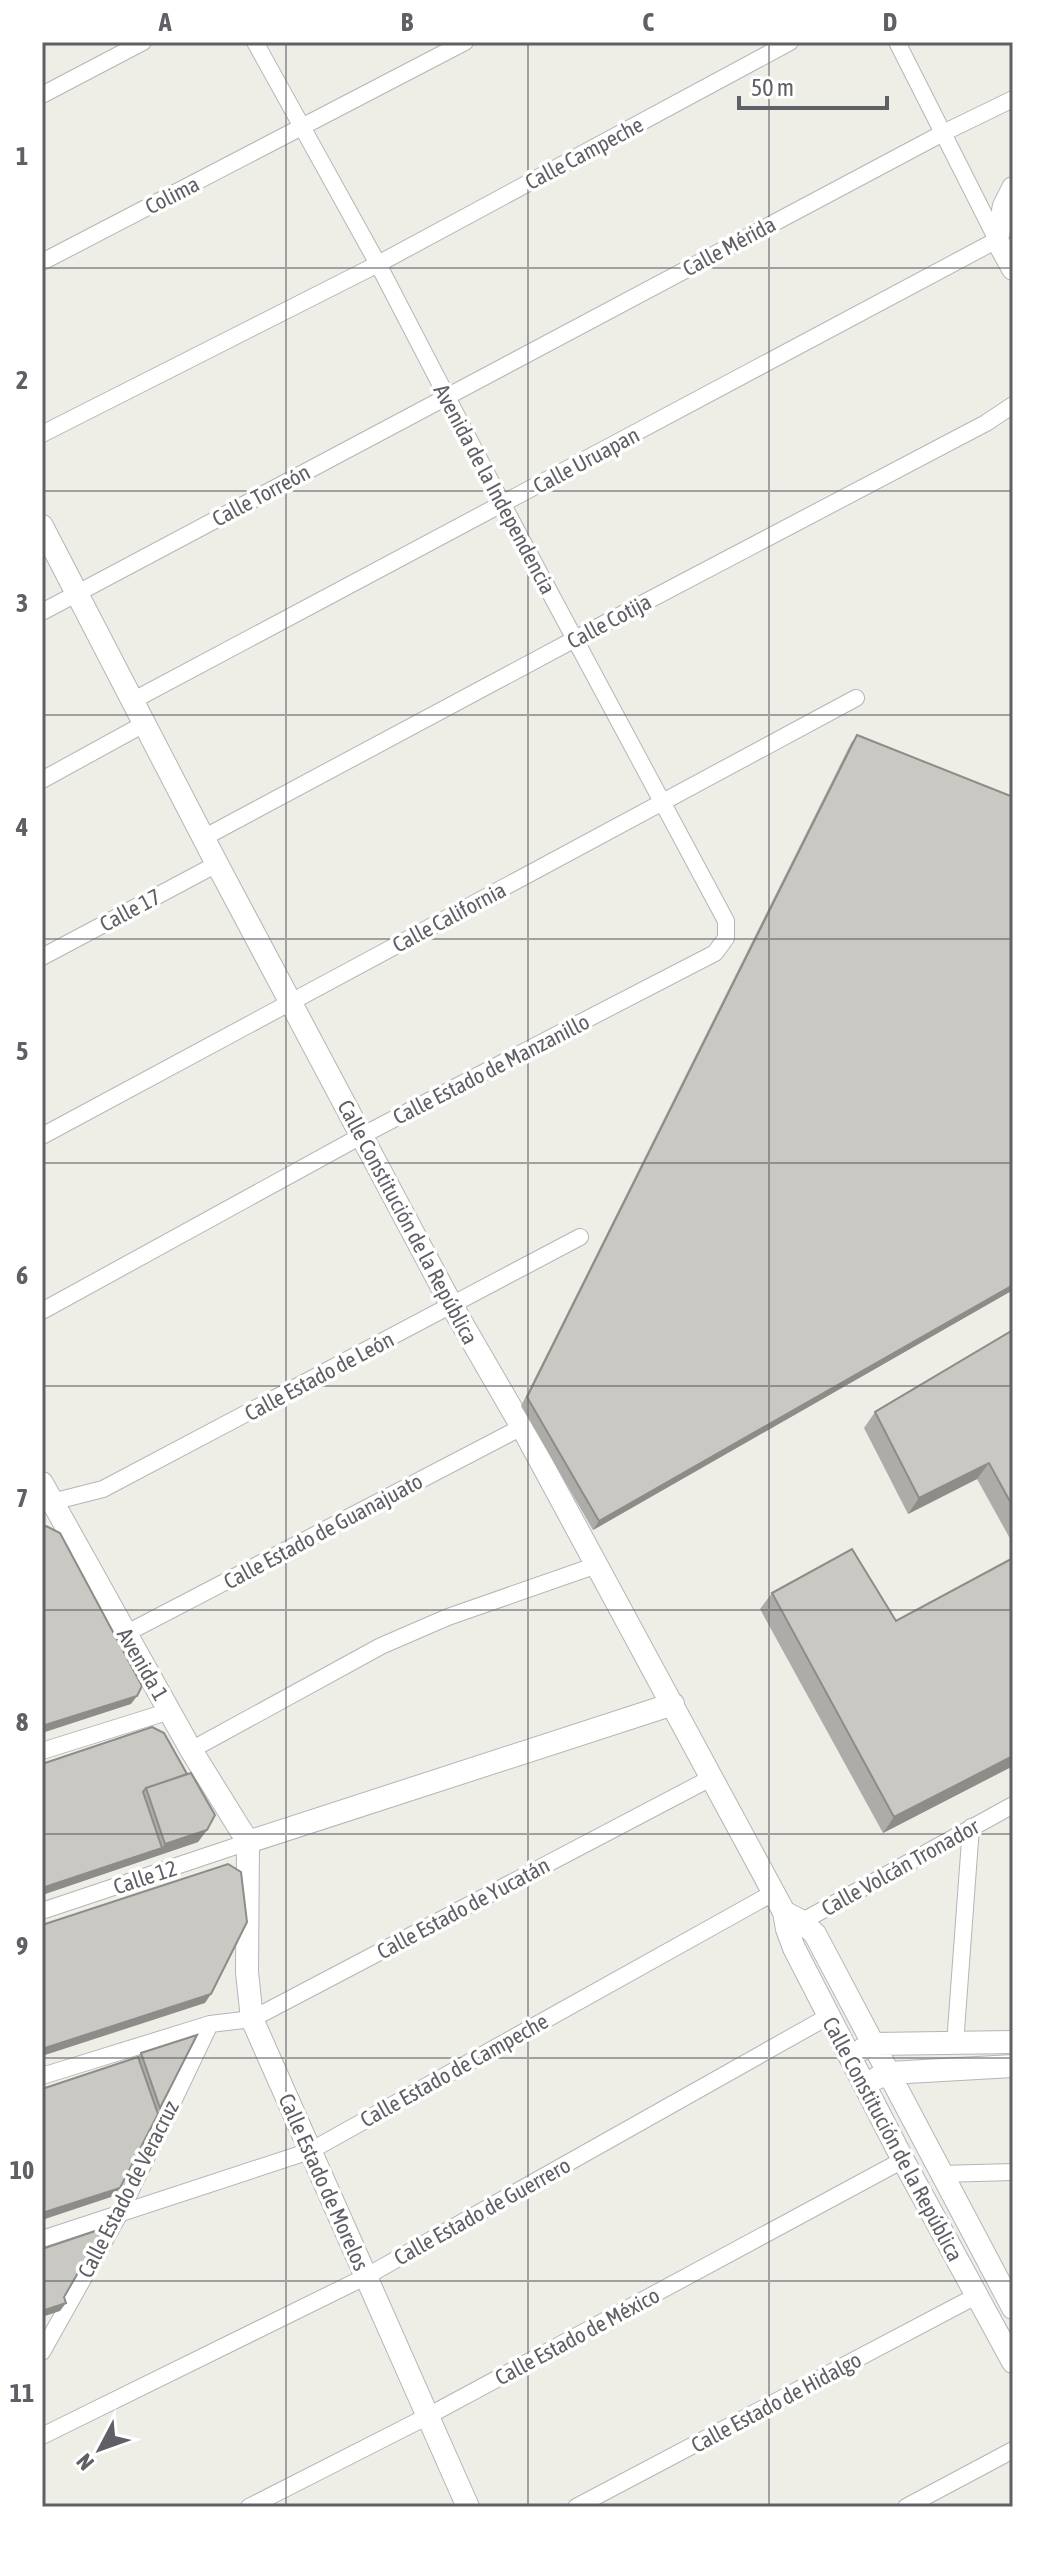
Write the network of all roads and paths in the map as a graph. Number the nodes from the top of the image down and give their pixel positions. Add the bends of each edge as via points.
1 (143, 42) edge
2 (255, 42) edge
3 (465, 42) edge
4 (790, 42) edge
5 (897, 42) edge
6 (42, 95) edge
7 (1013, 99) edge
8 (301, 128) junction
9 (943, 133) junction
10 (1013, 188) edge
11 (997, 240) junction
12 (42, 262) edge
13 (378, 264) junction
14 (1013, 269) edge
15 (446, 397) junction
16 (1013, 405) edge
17 (42, 434) edge
18 (503, 505) junction
19 (42, 526) edge
20 (77, 593) junction
21 (42, 612) edge
22 (575, 639) junction
23 (856, 698) dead end
24 (132, 701) junction
25 (144, 724) junction
26 (42, 780) edge
27 (664, 803) junction
28 (205, 837) junction
29 (217, 864) junction
30 (726, 938) joint
31 (42, 957) edge
32 (291, 1000) junction
33 (42, 1136) edge
34 (361, 1136) junction
35 (580, 1237) dead end
36 (452, 1306) junction
37 (42, 1311) edge
38 (522, 1427) junction
39 (45, 1497) edge
40 (597, 1565) junction
41 (125, 1634) junction
42 (673, 1704) junction
43 (170, 1711) junction
44 (191, 1750) junction
45 (42, 1751) edge
46 (711, 1778) junction
47 (1013, 1805) edge
48 (971, 1827) junction
49 (248, 1842) junction
50 (42, 1911) edge
51 (787, 1914) junction
52 (829, 2016) junction
53 (252, 2019) junction
54 (210, 2024) junction
55 (1013, 2042) edge
56 (874, 2044) junction
57 (955, 2044) junction
58 (849, 2054) junction
59 (1013, 2066) edge
60 (889, 2073) junction
61 (42, 2076) edge
62 (865, 2083) junction
63 (310, 2151) junction
64 (903, 2160) junction
65 (1013, 2172) edge
66 (941, 2174) junction
67 (120, 2213) junction
68 (42, 2239) edge
69 (1004, 2274) edge
70 (365, 2277) junction
71 (976, 2296) junction
72 (1013, 2308) edge
73 (42, 2352) edge
74 (1013, 2362) edge
75 (428, 2416) junction
76 (42, 2436) edge
77 (1013, 2450) edge
78 (249, 2507) edge
79 (468, 2507) edge
80 (576, 2507) edge
81 (906, 2507) edge

1 - 6 street
2 - 8 street, Avenida de la Independencia
3 - 8 street, Colima
4 - 13 street, Calle Campeche
5 - 9 street
7 - 9 street, Calle Mérida
8 - 12 street, Colima
8 - 13 street, Avenida de la Independencia
9 - 11 street
9 - 15 street, Calle Mérida
10 - 11 street
11 - 14 street
11 - 18 street, Calle Uruapan
13 - 15 street, Avenida de la Independencia
13 - 17 street
15 - 18 street, Avenida de la Independencia
15 - 20 street, Calle Torreón
16 - 22 street, Calle Cotija
18 - 22 street, Avenida de la Independencia
18 - 24 street, Calle Uruapan
19 - 20 street, Calle Constitución de la República
20 - 21 street, Calle Torreón
20 - 24 street, Calle Constitución de la República
22 - 27 street, Avenida de la Independencia
22 - 28 street, Calle Cotija
23 - 27 street, Calle California
24 - 25 street, Calle Constitución de la República
25 - 26 street
25 - 28 street, Calle Constitución de la República
27 - 30 street, Avenida de la Independencia via 726,921
27 - 32 street, Calle California
28 - 29 street, Calle Constitución de la República
29 - 31 street, Calle 17
29 - 32 street, Calle Constitución de la República
30 - 34 street, Calle Estado de Manzanillo via 715,953
32 - 33 street, Calle California
32 - 34 street, Calle Constitución de la República
34 - 36 street, Calle Constitución de la República
34 - 37 street, Calle Estado de Manzanillo
35 - 36 street, Calle Estado de León
36 - 38 street, Calle Constitución de la República
36 - 39 street, Calle Estado de León via 103,1489
38 - 40 street, Calle Constitución de la República
38 - 41 street, Calle Estado de Guanajuato
39 - 41 street, Avenida 1
40 - 42 street, Calle Constitución de la República
40 - 44 street via 381,1646
41 - 43 street, Avenida 1
42 - 46 street, Calle Constitución de la República
42 - 49 street
43 - 44 street, Avenida 1
43 - 45 street
44 - 49 street, Avenida 1
46 - 51 street, Calle Constitución de la República
46 - 53 street, Calle Estado de Yucatán
47 - 48 street, Calle Volcán Tronador
48 - 51 street, Calle Volcán Tronador
48 - 57 street
49 - 50 street, Calle 12
49 - 53 street, Calle Estado de Morelos
51 - 52 street, Calle Constitución de la República
51 - 56 street, Calle Constitución de la República via 815,1934
51 - 63 street, Calle Estado de Campeche
52 - 58 street, Calle Constitución de la República
52 - 70 street, Calle Estado de Guerrero
53 - 54 street, Calle Estado de Yucatán
53 - 63 street, Calle Estado de Morelos
54 - 61 street, Calle Estado de Yucatán
54 - 67 street, Calle Estado de Veracruz
55 - 57 street
56 - 57 street
56 - 58 street
56 - 60 street, Calle Constitución de la República
58 - 62 street, Calle Constitución de la República
59 - 60 street
60 - 62 street
60 - 66 street, Calle Constitución de la República
62 - 64 street, Calle Constitución de la República
63 - 67 street, Calle Estado de Campeche
63 - 70 street, Calle Estado de Morelos
64 - 71 street, Calle Constitución de la República
64 - 75 street, Calle Estado de México
65 - 66 street
66 - 69 street, Calle Constitución de la República
67 - 68 street, Calle Estado de Campeche
67 - 73 street, Calle Estado de Veracruz
69 - 72 street, Calle Constitución de la República
70 - 75 street, Calle Estado de Morelos
70 - 76 street, Calle Estado de Guerrero
71 - 74 street, Calle Constitución de la República
71 - 80 street, Calle Estado de Hidalgo
75 - 78 street, Calle Estado de México
75 - 79 street, Calle Estado de Morelos
77 - 81 street

